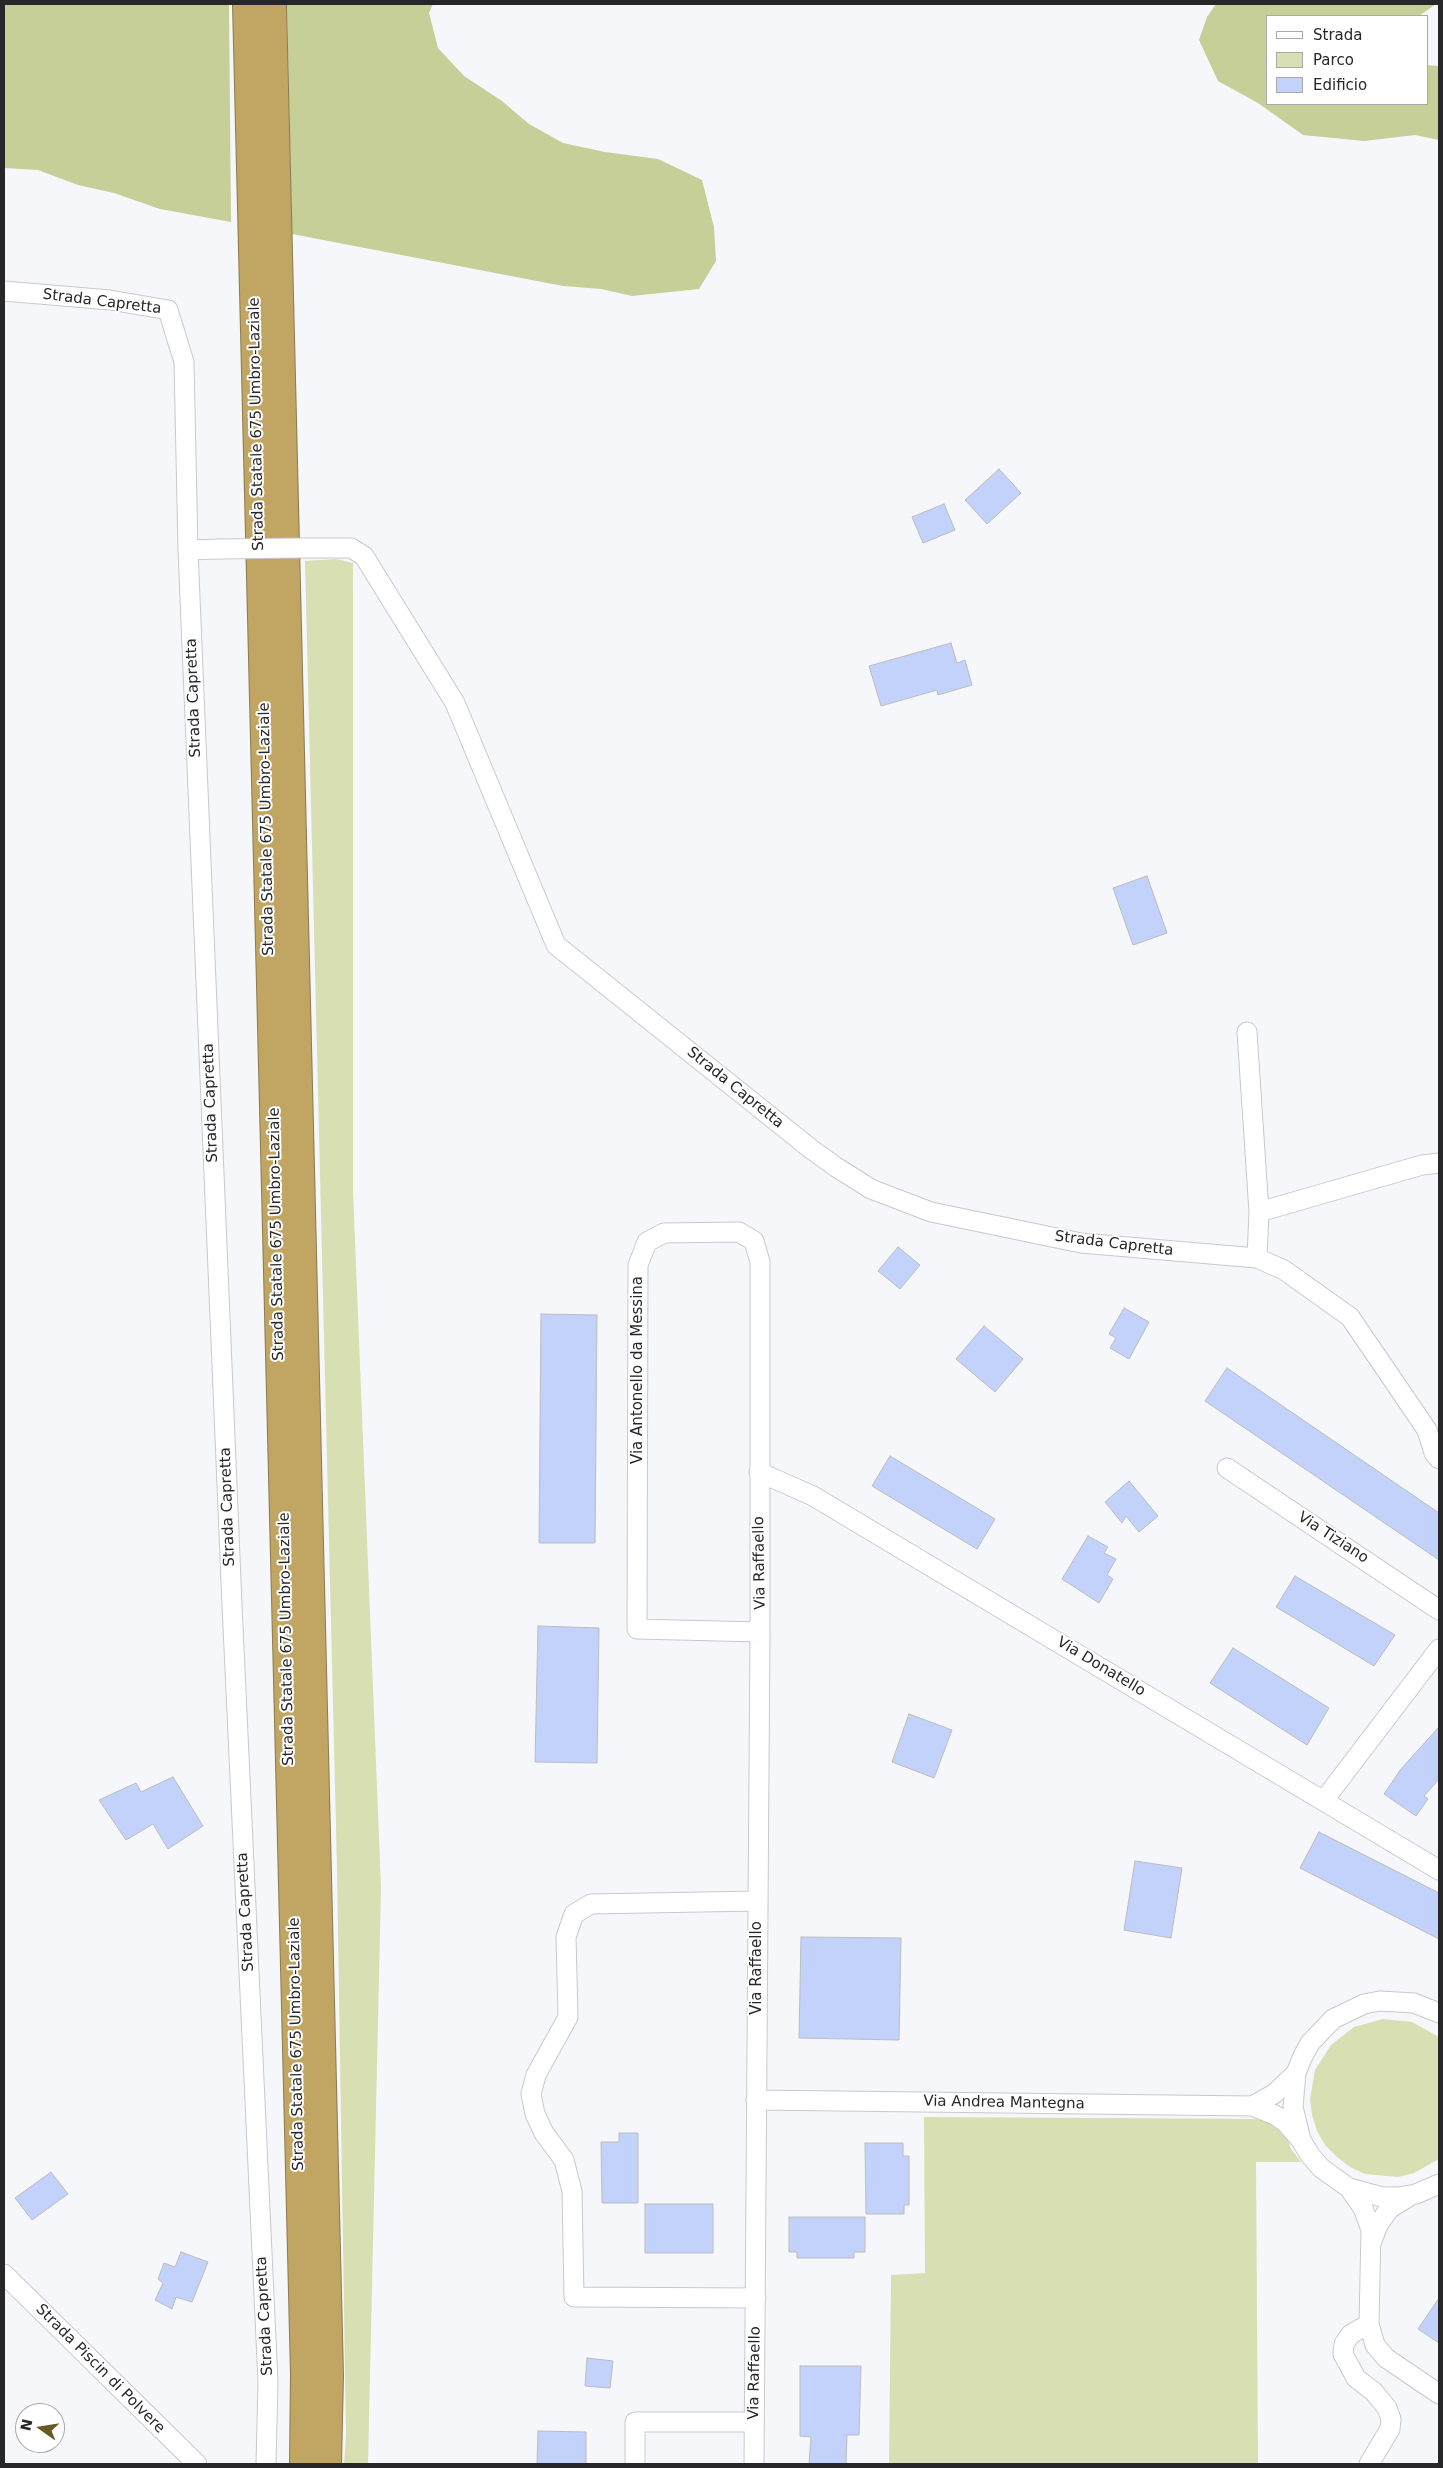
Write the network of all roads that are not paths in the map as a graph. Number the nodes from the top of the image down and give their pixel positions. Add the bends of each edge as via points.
1 (246, 4) edge
2 (272, 4) edge
3 (4, 291) edge
4 (188, 550) junction
5 (1246, 1032) dead end
6 (1439, 1163) edge
7 (1259, 1212) junction
8 (1256, 1258) junction
9 (1439, 1459) edge
10 (1227, 1468) dead end
11 (759, 1472) junction
12 (1439, 1610) edge
13 (760, 1632) junction
14 (1439, 1649) edge
15 (1324, 1800) junction
16 (1439, 1870) edge
17 (757, 1901) junction
18 (1439, 2000) edge
19 (1414, 2003) junction
20 (1439, 2013) edge
21 (1296, 2073) junction
22 (756, 2100) junction
23 (1252, 2106) junction
24 (1302, 2140) junction
25 (1439, 2184) edge
26 (1349, 2188) junction
27 (1416, 2194) junction
28 (1372, 2241) junction
29 (4, 2274) edge
30 (756, 2298) junction
31 (1370, 2324) junction
32 (1439, 2394) edge
33 (754, 2422) junction
34 (196, 2464) edge
35 (266, 2464) edge
36 (304, 2464) edge
37 (327, 2464) edge
38 (635, 2464) edge
39 (754, 2464) edge
40 (1369, 2464) edge

1 - 36 highway, Strada Statale 675 Umbro-Laziale via 304,2324
2 - 37 highway, Strada Statale 675 Umbro-Laziale via 328,2355
3 - 4 street, Strada Capretta via 110,300 168,310 184,362
4 - 8 street, Strada Capretta, bridge via 351,548 364,556 455,703 556,945 836,1168 872,1190 931,1212 1080,1243
4 - 35 street, Strada Capretta via 268,2382
5 - 7 street
6 - 7 street via 1422,1165
7 - 8 street
8 - 9 street, Strada Capretta via 1284,1270 1350,1317 1427,1430
10 - 12 street, Via Tiziano
11 - 13 street, Via Raffaello
11 - 13 street, Via Antonello da Messina via 760,1262 754,1241 739,1232 664,1233 647,1242 638,1265 637,1629
11 - 15 street, Via Donatello via 821,1501
13 - 17 street, Via Raffaello
14 - 15 street
15 - 16 street, Via Donatello
17 - 22 street, Via Raffaello
17 - 30 street via 591,1904 574,1914 566,1937 568,2017 542,2061 531,2094 535,2114 564,2160 572,2191 574,2297
18 - 19 street
19 - 20 street
19 - 21 street via 1397,2000 1364,2004 1333,2019 1310,2043
21 - 23 street, Via Andrea Mantegna via 1274,2094
21 - 24 street via 1293,2107
22 - 23 street, Via Andrea Mantegna
22 - 30 street, Via Raffaello
23 - 24 street, Via Andrea Mantegna via 1285,2122
24 - 26 street via 1321,2168
25 - 27 street
26 - 27 street via 1382,2197
26 - 28 street via 1366,2213
27 - 28 street via 1389,2209
28 - 31 street
29 - 34 street, Strada Piscin di Polvere
30 - 33 street, Via Raffaello
31 - 32 street via 1375,2345 1386,2358
31 - 40 street via 1351,2334 1344,2344 1343,2354 1356,2378 1374,2392 1387,2408 1390,2418 1390,2429
33 - 38 street via 635,2422
33 - 39 street, Via Raffaello

